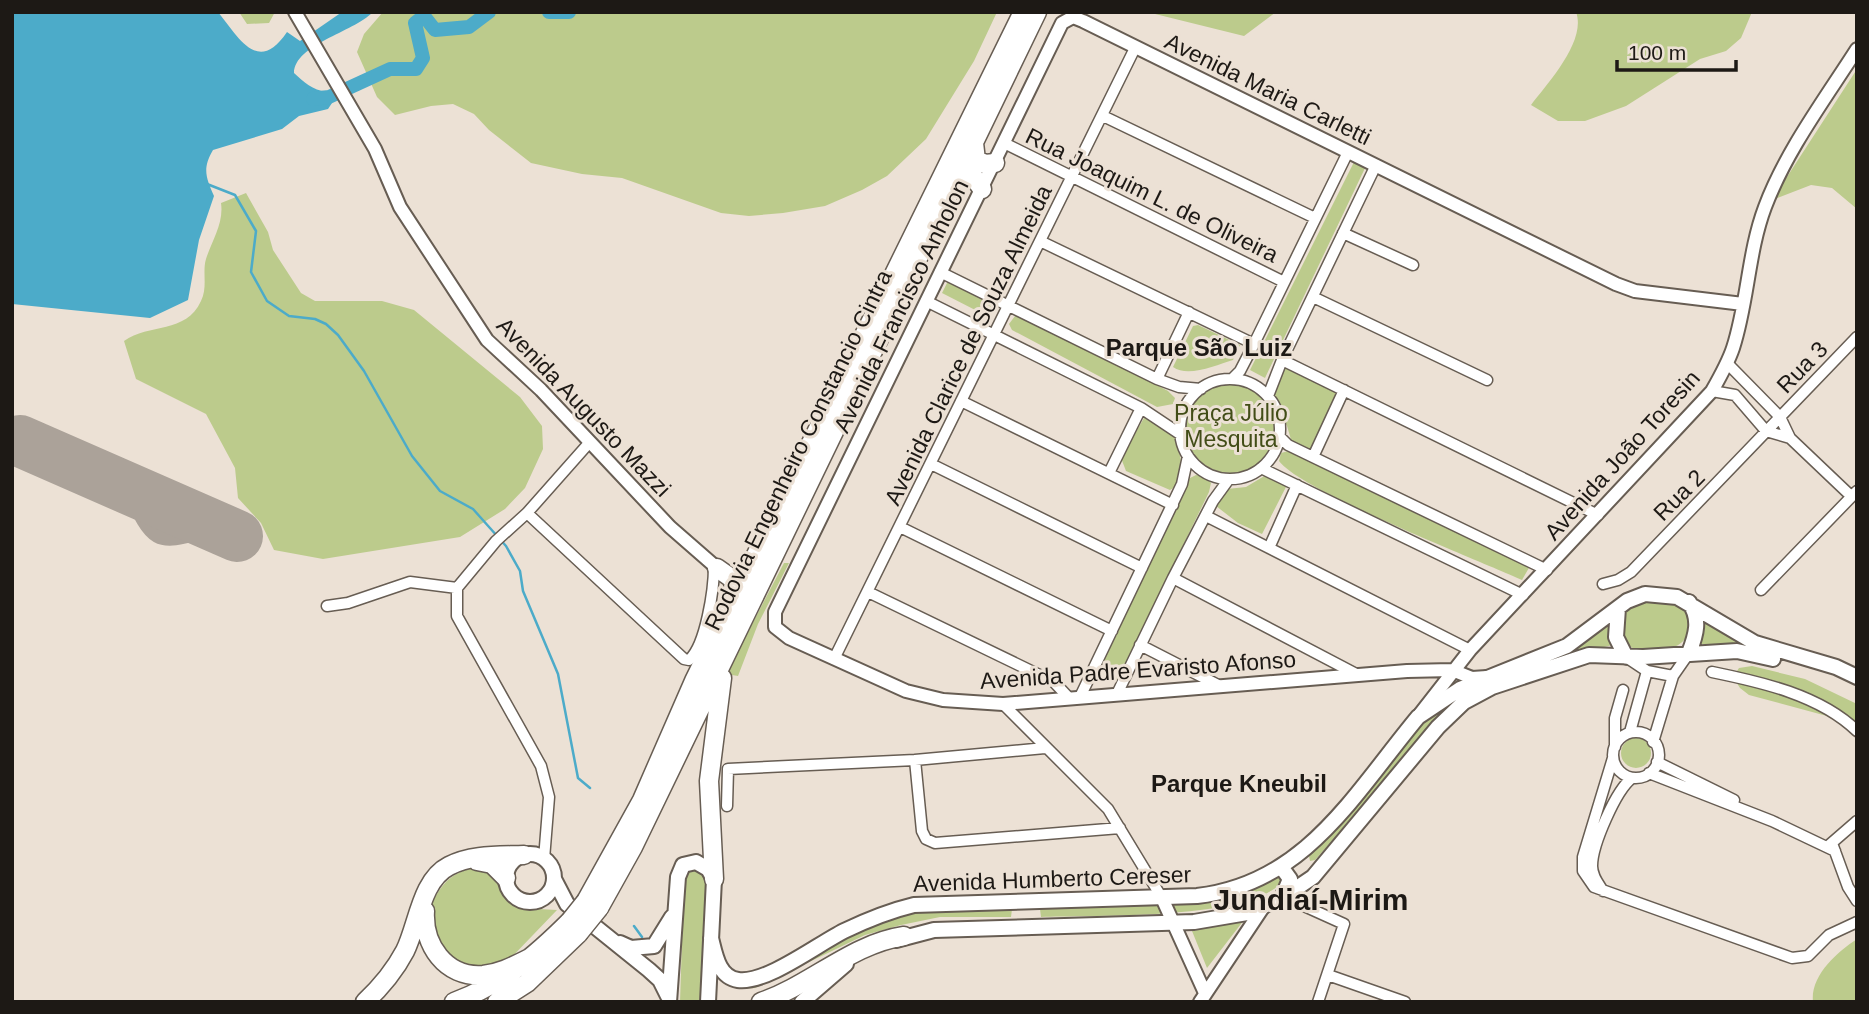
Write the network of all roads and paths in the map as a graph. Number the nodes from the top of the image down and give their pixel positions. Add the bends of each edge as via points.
1 (295, 12) edge
2 (1023, 12) edge
3 (1037, 12) edge
4 (1066, 20) joint
5 (1135, 48) junction
6 (1857, 49) edge
7 (1103, 116) junction
8 (974, 142) junction
9 (1004, 143) junction
10 (1348, 152) junction
11 (995, 163) junction
12 (1376, 165) junction
13 (1072, 177) junction
14 (955, 181) junction
15 (982, 189) junction
16 (1315, 218) junction
17 (1343, 233) junction
18 (1040, 242) junction
19 (1413, 265) dead end
20 (940, 272) junction
21 (1284, 282) junction
22 (1312, 297) junction
23 (926, 301) junction
24 (1742, 304) junction
25 (1008, 306) junction
26 (1189, 312) junction
27 (993, 335) junction
28 (1857, 337) edge
29 (1254, 344) junction
30 (1282, 360) junction
31 (1727, 363) junction
32 (1157, 379) junction
33 (1232, 379) junction
34 (1487, 380) dead end
35 (1201, 388) junction
36 (1751, 389) junction
37 (1344, 390) junction
38 (1712, 391) junction
39 (1268, 396) junction
40 (961, 401) junction
41 (1741, 401) junction
42 (1141, 408) junction
43 (1773, 423) junction
44 (1180, 434) junction
45 (1280, 437) junction
46 (1790, 438) junction
47 (589, 443) junction
48 (1188, 456) junction
49 (1313, 457) junction
50 (931, 464) junction
51 (1261, 468) junction
52 (1109, 473) junction
53 (1229, 479) junction
54 (1297, 485) junction
55 (1854, 494) edge
56 (1173, 505) junction
57 (527, 513) junction
58 (1598, 515) junction
59 (1206, 516) junction
60 (900, 527) junction
61 (1269, 548) junction
62 (761, 550) junction
63 (716, 567) junction
64 (1142, 568) junction
65 (1547, 570) junction
66 (1173, 578) junction
67 (1604, 584) dead end
68 (457, 588) junction
69 (1761, 590) dead end
70 (868, 592) junction
71 (1523, 595) junction
72 (1689, 602) junction
73 (327, 606) dead end
74 (1618, 608) junction
75 (775, 612) joint
76 (722, 625) junction
77 (1112, 631) junction
78 (1140, 645) junction
79 (1470, 650) junction
80 (1689, 653) junction
81 (727, 654) junction
82 (1626, 657) junction
83 (834, 659) junction
84 (1188, 670) junction
85 (1452, 670) junction
86 (1647, 671) junction
87 (1712, 672) dead end
88 (1358, 675) junction
89 (1673, 676) junction
90 (1490, 677) junction
91 (1857, 677) edge
92 (1218, 685) junction
93 (1185, 688) junction
94 (1857, 688) edge
95 (1623, 690) dead end
96 (1117, 694) junction
97 (1074, 698) junction
98 (1003, 705) junction
99 (1419, 717) junction
100 (1857, 731) edge
101 (1630, 732) junction
102 (1653, 742) junction
103 (1045, 748) junction
104 (1614, 752) junction
105 (915, 760) junction
106 (1657, 762) junction
107 (1649, 773) junction
108 (1632, 778) junction
109 (727, 806) dead end
110 (1857, 821) edge
111 (1119, 828) junction
112 (1831, 847) junction
113 (1307, 849) junction
114 (524, 855) junction
115 (544, 859) junction
116 (466, 860) junction
117 (1282, 868) junction
118 (1314, 877) junction
119 (506, 878) junction
120 (554, 880) junction
121 (714, 880) junction
122 (1603, 891) junction
123 (1285, 896) junction
124 (425, 898) junction
125 (1162, 898) junction
126 (1061, 901) junction
127 (1857, 901) edge
128 (533, 902) junction
129 (593, 904) junction
130 (1264, 906) junction
131 (677, 908) junction
132 (572, 920) junction
133 (1857, 922) edge
134 (1174, 923) junction
135 (1046, 928) junction
136 (904, 936) junction
137 (710, 938) junction
138 (615, 941) junction
139 (534, 956) junction
140 (1328, 975) junction
141 (1204, 999) edge
142 (669, 1000) edge
143 (365, 1002) edge
144 (454, 1002) edge
145 (496, 1002) edge
146 (708, 1002) edge
147 (761, 1002) edge
148 (802, 1002) edge
149 (1318, 1002) edge
150 (1405, 1002) edge

1 - 47 street, Avenida Augusto Mazzi via 356,115 400,207 487,340
2 - 62 highway, Rodovia Engenheiro Constancio Cintra
3 - 8 highway, Rodovia Engenheiro Constancio Cintra
4 - 5 street, Avenida Maria Carletti via 1083,21
4 - 9 street, Avenida Francisco Anholon
5 - 7 street, Avenida Clarice de Souza Almeida
5 - 10 street, Avenida Maria Carletti
6 - 24 street, Avenida João Toresin via 1784,167 1766,205
7 - 13 street, Avenida Clarice de Souza Almeida
7 - 16 street
8 - 11 highway via 976,160
8 - 14 highway, Rodovia Engenheiro Constancio Cintra
9 - 11 street, Avenida Francisco Anholon
9 - 13 street, Rua Joaquim L. de Oliveira
10 - 12 street, Avenida Maria Carletti
10 - 16 street
11 - 15 street, Avenida Francisco Anholon
12 - 17 street
12 - 24 street, Avenida Maria Carletti via 1616,284 1635,291
13 - 18 street, Avenida Clarice de Souza Almeida
13 - 21 street, Rua Joaquim L. de Oliveira
14 - 15 highway via 973,176
14 - 81 highway, Rodovia Engenheiro Constancio Cintra
15 - 20 street, Avenida Francisco Anholon
16 - 21 street
17 - 19 street
17 - 22 street
18 - 25 street, Avenida Clarice de Souza Almeida
18 - 26 street
20 - 23 street, Avenida Francisco Anholon
20 - 25 street
21 - 29 street
22 - 30 street
22 - 34 street
23 - 27 street
23 - 75 street, Avenida Francisco Anholon
24 - 31 street, Avenida João Toresin
25 - 27 street, Avenida Clarice de Souza Almeida
25 - 32 street
26 - 29 street
26 - 32 street
27 - 40 street, Avenida Clarice de Souza Almeida
27 - 42 street
28 - 43 street, Rua 3
29 - 33 street
30 - 37 street
30 - 39 street
31 - 36 street
31 - 38 street, Avenida João Toresin
32 - 35 street
33 - 35 street
33 - 39 street via 1252,384
35 - 44 street via 1186,404
36 - 41 street
36 - 43 street
37 - 49 street
37 - 58 street
38 - 41 street via 1729,392
38 - 58 street, Avenida João Toresin
39 - 45 street via 1280,422
40 - 50 street, Avenida Clarice de Souza Almeida
40 - 52 street
41 - 43 street
42 - 44 street
42 - 52 street
43 - 46 street
43 - 46 street
43 - 67 street, Rua 2 via 1631,572
44 - 48 street
45 - 49 street
45 - 51 street
46 - 55 street
47 - 57 street
47 - 63 street, Avenida Augusto Mazzi via 670,527
48 - 53 street via 1206,473
48 - 56 street
49 - 65 street
50 - 60 street, Avenida Clarice de Souza Almeida
50 - 64 street
51 - 53 street via 1246,477
51 - 54 street
52 - 56 street
53 - 59 street
54 - 61 street
54 - 71 street
55 - 69 street
56 - 64 street
57 - 63 street via 684,659 695,655 703,634
57 - 68 street
58 - 65 street, Avenida João Toresin
59 - 61 street
59 - 66 street
60 - 70 street, Avenida Clarice de Souza Almeida
60 - 77 street
61 - 79 street
62 - 63 highway via 733,571
62 - 76 highway, Rodovia Engenheiro Constancio Cintra
63 - 76 highway via 734,580 735,586
64 - 77 street
65 - 71 street, Avenida João Toresin
66 - 78 street
66 - 88 street
68 - 73 street via 410,582
68 - 115 street via 457,616 541,766 549,797
70 - 83 street, Avenida Clarice de Souza Almeida
70 - 97 street via 1054,682
71 - 79 street, Avenida João Toresin
72 - 74 main road, Avenida Humberto Cereser via 1668,594 1644,594
72 - 80 main road via 1697,616
72 - 91 main road, Avenida Humberto Cereser via 1755,643
74 - 82 main road via 1616,637
74 - 90 main road, Avenida Humberto Cereser via 1567,646
75 - 83 street, Avenida Padre Evaristo Afonso via 773,623 780,633
76 - 129 highway, Rodovia Engenheiro Constancio Cintra
77 - 97 street
78 - 84 street
78 - 96 street
79 - 85 street, Avenida João Toresin
80 - 82 main road, Avenida Humberto Cereser
80 - 89 street
80 - 94 main road, Avenida Humberto Cereser via 1752,653 1827,674
81 - 121 highway via 715,712 709,781
81 - 129 highway, Rodovia Engenheiro Constancio Cintra via 633,847
82 - 86 street
82 - 118 main road, Avenida Humberto Cereser via 1572,659 1492,687 1464,702
83 - 98 street, Avenida Padre Evaristo Afonso via 924,697
84 - 92 street
84 - 93 street via 1190,680
85 - 88 street, Avenida Padre Evaristo Afonso
85 - 90 street, Avenida Padre Evaristo Afonso via 1472,678
85 - 99 street, Avenida João Toresin
86 - 89 street
86 - 101 street
87 - 100 street via 1805,700
88 - 92 street, Avenida Padre Evaristo Afonso
89 - 102 street
90 - 99 main road, Avenida Humberto Cereser via 1460,689
92 - 93 street, Avenida Padre Evaristo Afonso
93 - 96 street, Avenida Padre Evaristo Afonso
95 - 104 street via 1616,710
96 - 97 street, Avenida Padre Evaristo Afonso
97 - 98 street, Avenida Padre Evaristo Afonso
98 - 103 street
99 - 113 main road, Avenida Humberto Cereser
101 - 102 street via 1648,735
101 - 104 street
102 - 106 street
103 - 105 street
103 - 111 street via 1108,809
104 - 108 street via 1619,771
104 - 122 street via 1583,857 1586,878
105 - 109 street via 728,769
105 - 111 street via 922,831 930,841
106 - 107 street
106 - 112 street
107 - 108 street
107 - 112 street
108 - 122 street via 1616,797 1593,859 1594,877
110 - 112 street
111 - 125 street
112 - 127 street
113 - 117 main road, Avenida Humberto Cereser
113 - 118 main road via 1306,866
114 - 115 main road
114 - 116 highway
114 - 119 main road via 511,864
115 - 120 main road
116 - 119 highway via 492,864
116 - 124 highway via 446,867
117 - 123 main road via 1290,880
117 - 125 main road, Avenida Humberto Cereser via 1252,884 1217,894
118 - 123 main road, Avenida Humberto Cereser
119 - 128 main road via 511,893
120 - 128 main road via 546,897
120 - 132 main road
121 - 131 main road via 702,864 683,864
121 - 137 main road
122 - 133 street via 1792,958 1808,956 1829,935
123 - 130 main road, Avenida Humberto Cereser
123 - 140 street via 1344,924
124 - 139 highway via 429,943 460,972 503,971
124 - 143 highway via 404,952
125 - 126 main road, Avenida Humberto Cereser
125 - 134 street
126 - 135 main road via 1028,910 1030,925
126 - 137 main road, Avenida Humberto Cereser via 914,905 871,919 747,980 723,971
128 - 132 main road
129 - 132 highway, bridge
130 - 134 main road, Avenida Humberto Cereser via 1221,919
130 - 141 street
131 - 138 main road via 654,946 631,948
131 - 142 main road
132 - 138 main road
132 - 139 highway
132 - 145 highway via 527,983
134 - 135 main road, Avenida Humberto Cereser
134 - 141 street
135 - 136 main road, Avenida Humberto Cereser via 934,930
136 - 147 highway via 861,949
136 - 148 main road, Avenida Humberto Cereser via 857,957
137 - 146 main road
138 - 142 main road via 660,980
139 - 144 highway via 477,993
140 - 149 street
140 - 150 street

